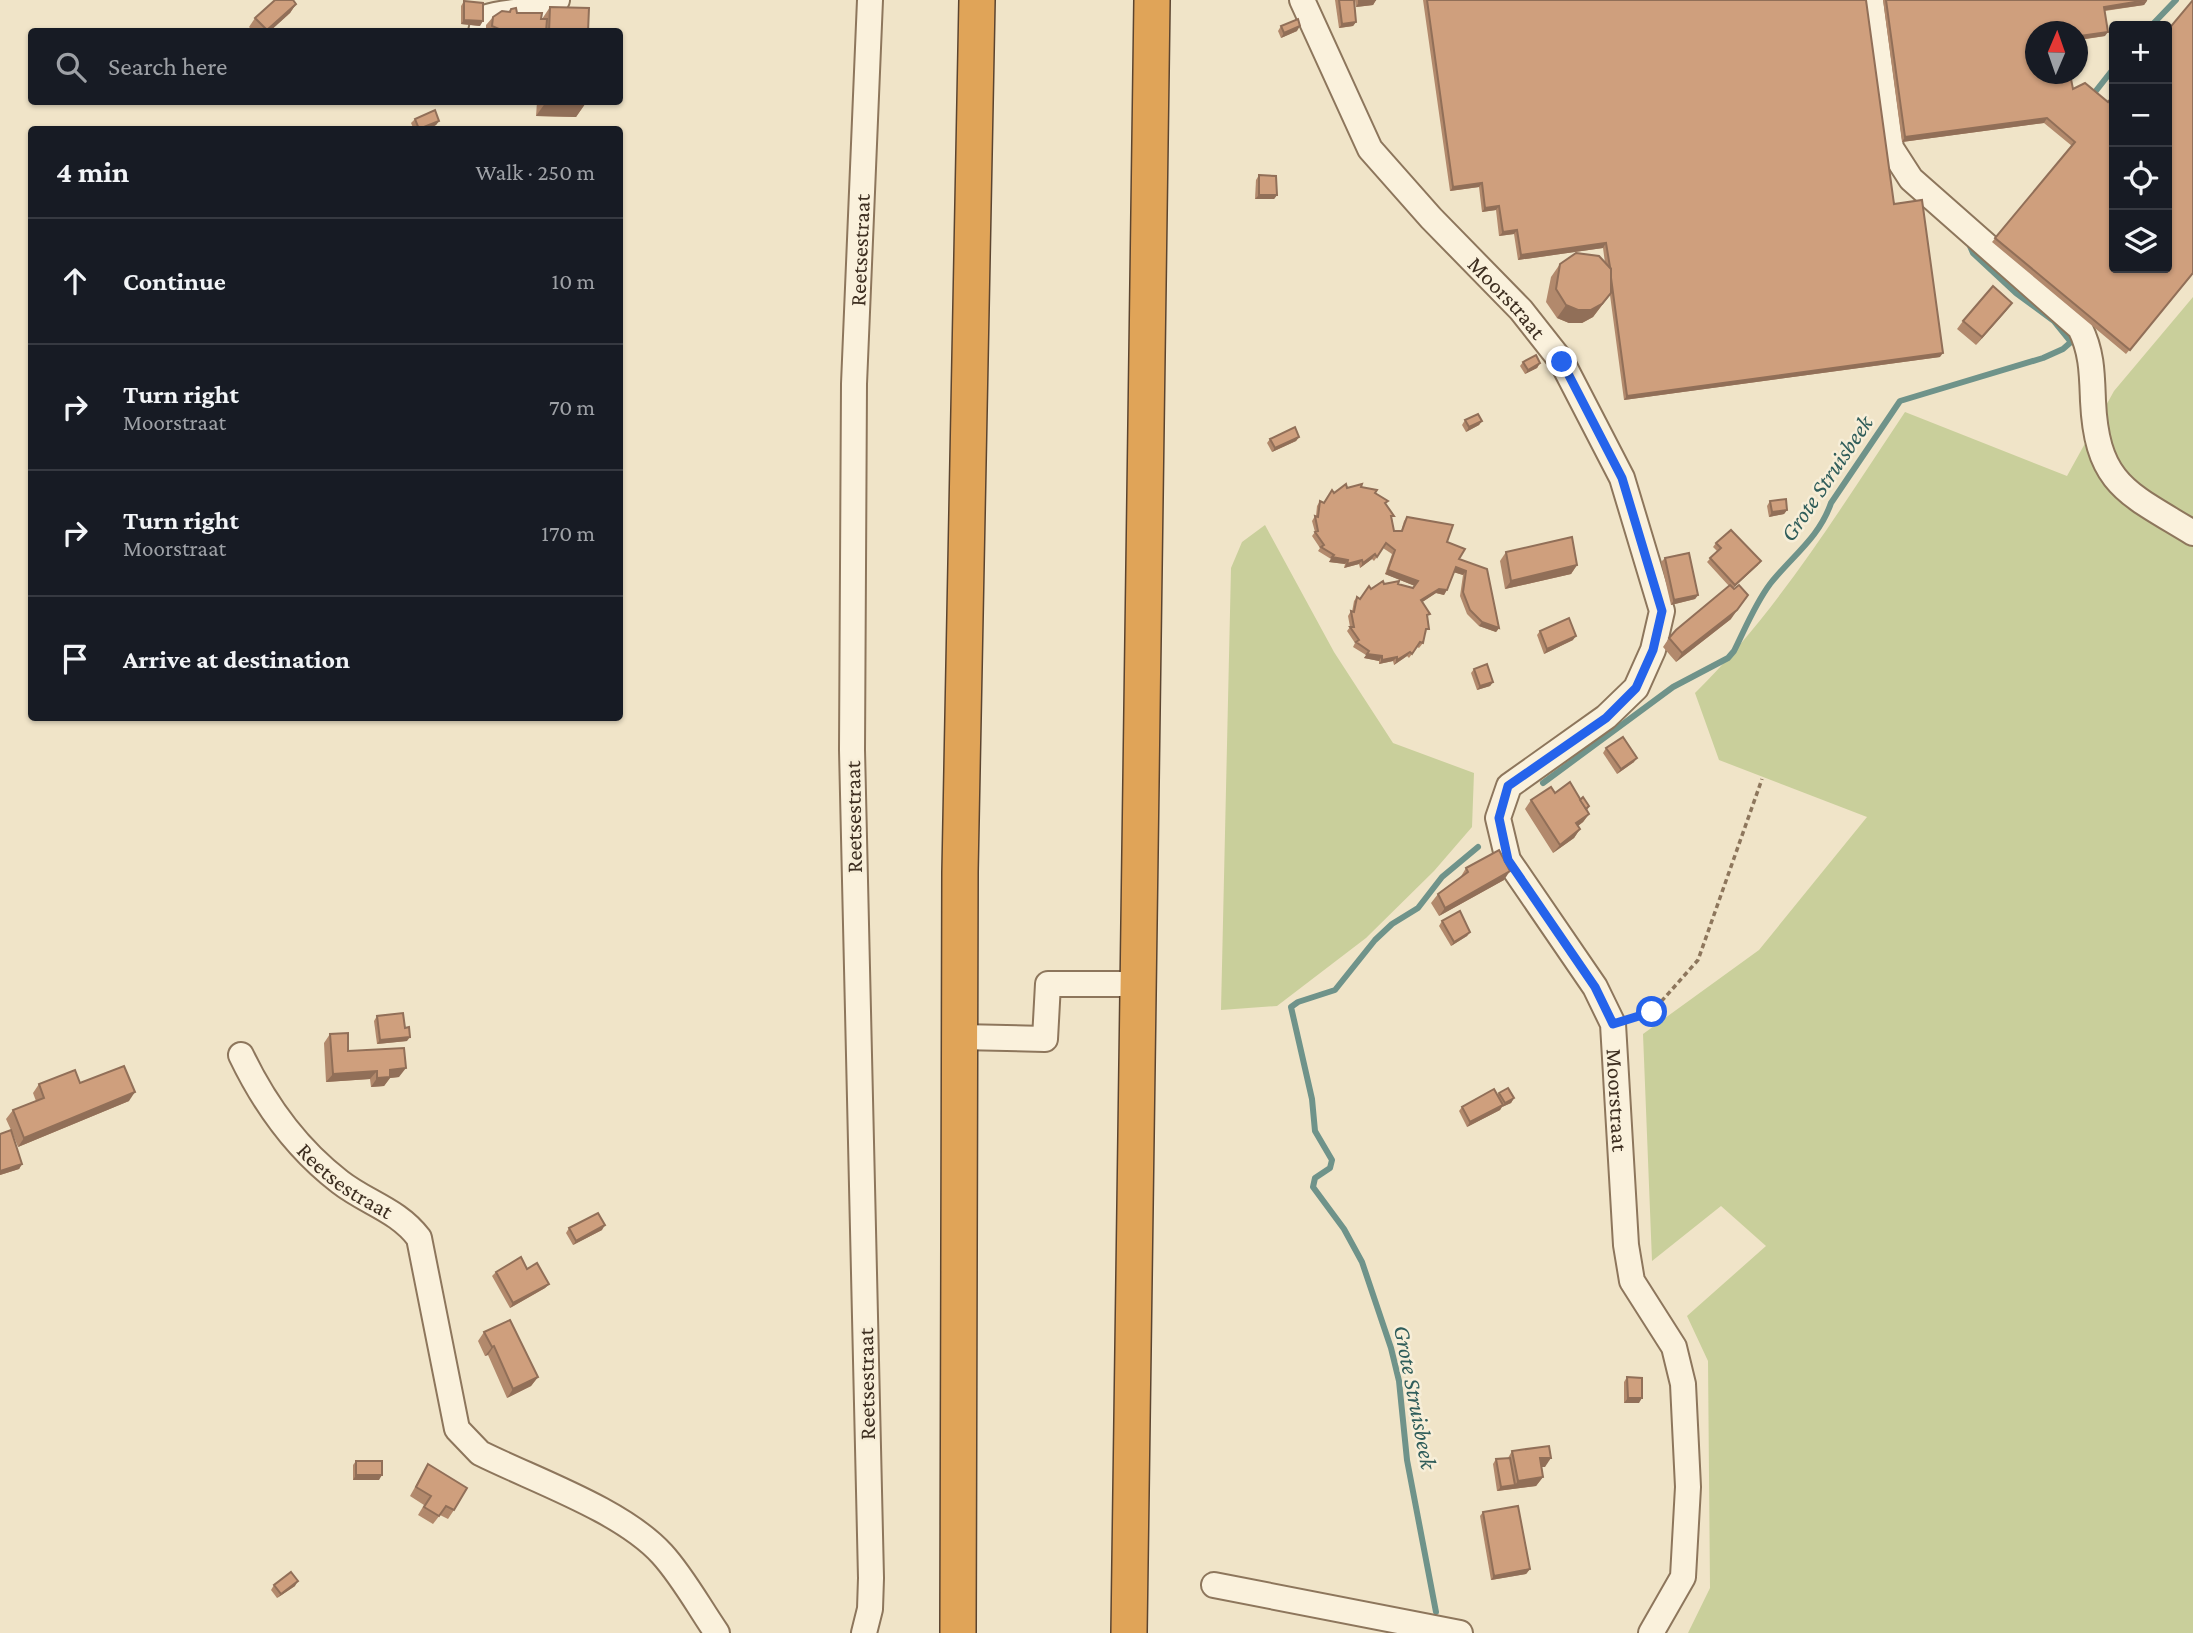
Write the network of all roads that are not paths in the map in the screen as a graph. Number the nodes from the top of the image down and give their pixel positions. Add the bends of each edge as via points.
1 (557, 0) edge
2 (870, 0) edge
3 (977, 0) edge
4 (1152, 0) edge
5 (1302, 0) edge
6 (1871, 0) edge
7 (482, 28) edge
8 (2193, 533) edge
9 (1138, 985) junction
10 (960, 1037) junction
11 (241, 1055) dead end
12 (1214, 1585) dead end
13 (717, 1633) edge
14 (864, 1633) edge
15 (958, 1633) edge
16 (1129, 1633) edge
17 (1460, 1633) edge
18 (1651, 1633) edge

1 - 7 street via 529,12 495,14 484,19
2 - 14 street, Reetsestraat via 851,530 854,916 871,1578
3 - 10 highway
4 - 9 highway
5 - 18 street, Moorstraat via 1370,149 1521,310 1562,362 1622,478 1662,611 1653,650 1636,688 1606,718 1508,786 1499,818 1508,860 1595,987 1613,1024 1632,1281 1674,1347 1683,1384 1688,1487 1683,1577
6 - 8 street via 1891,148 1911,178 2080,328 2091,350 2094,423 2106,468 2127,492
9 - 10 street via 1048,984 1045,1039
9 - 16 highway
10 - 15 highway
11 - 13 street, Reetsestraat via 258,1091 318,1163 342,1184 398,1215 419,1238 450,1400 457,1429 468,1444 645,1538 674,1570
12 - 17 street

